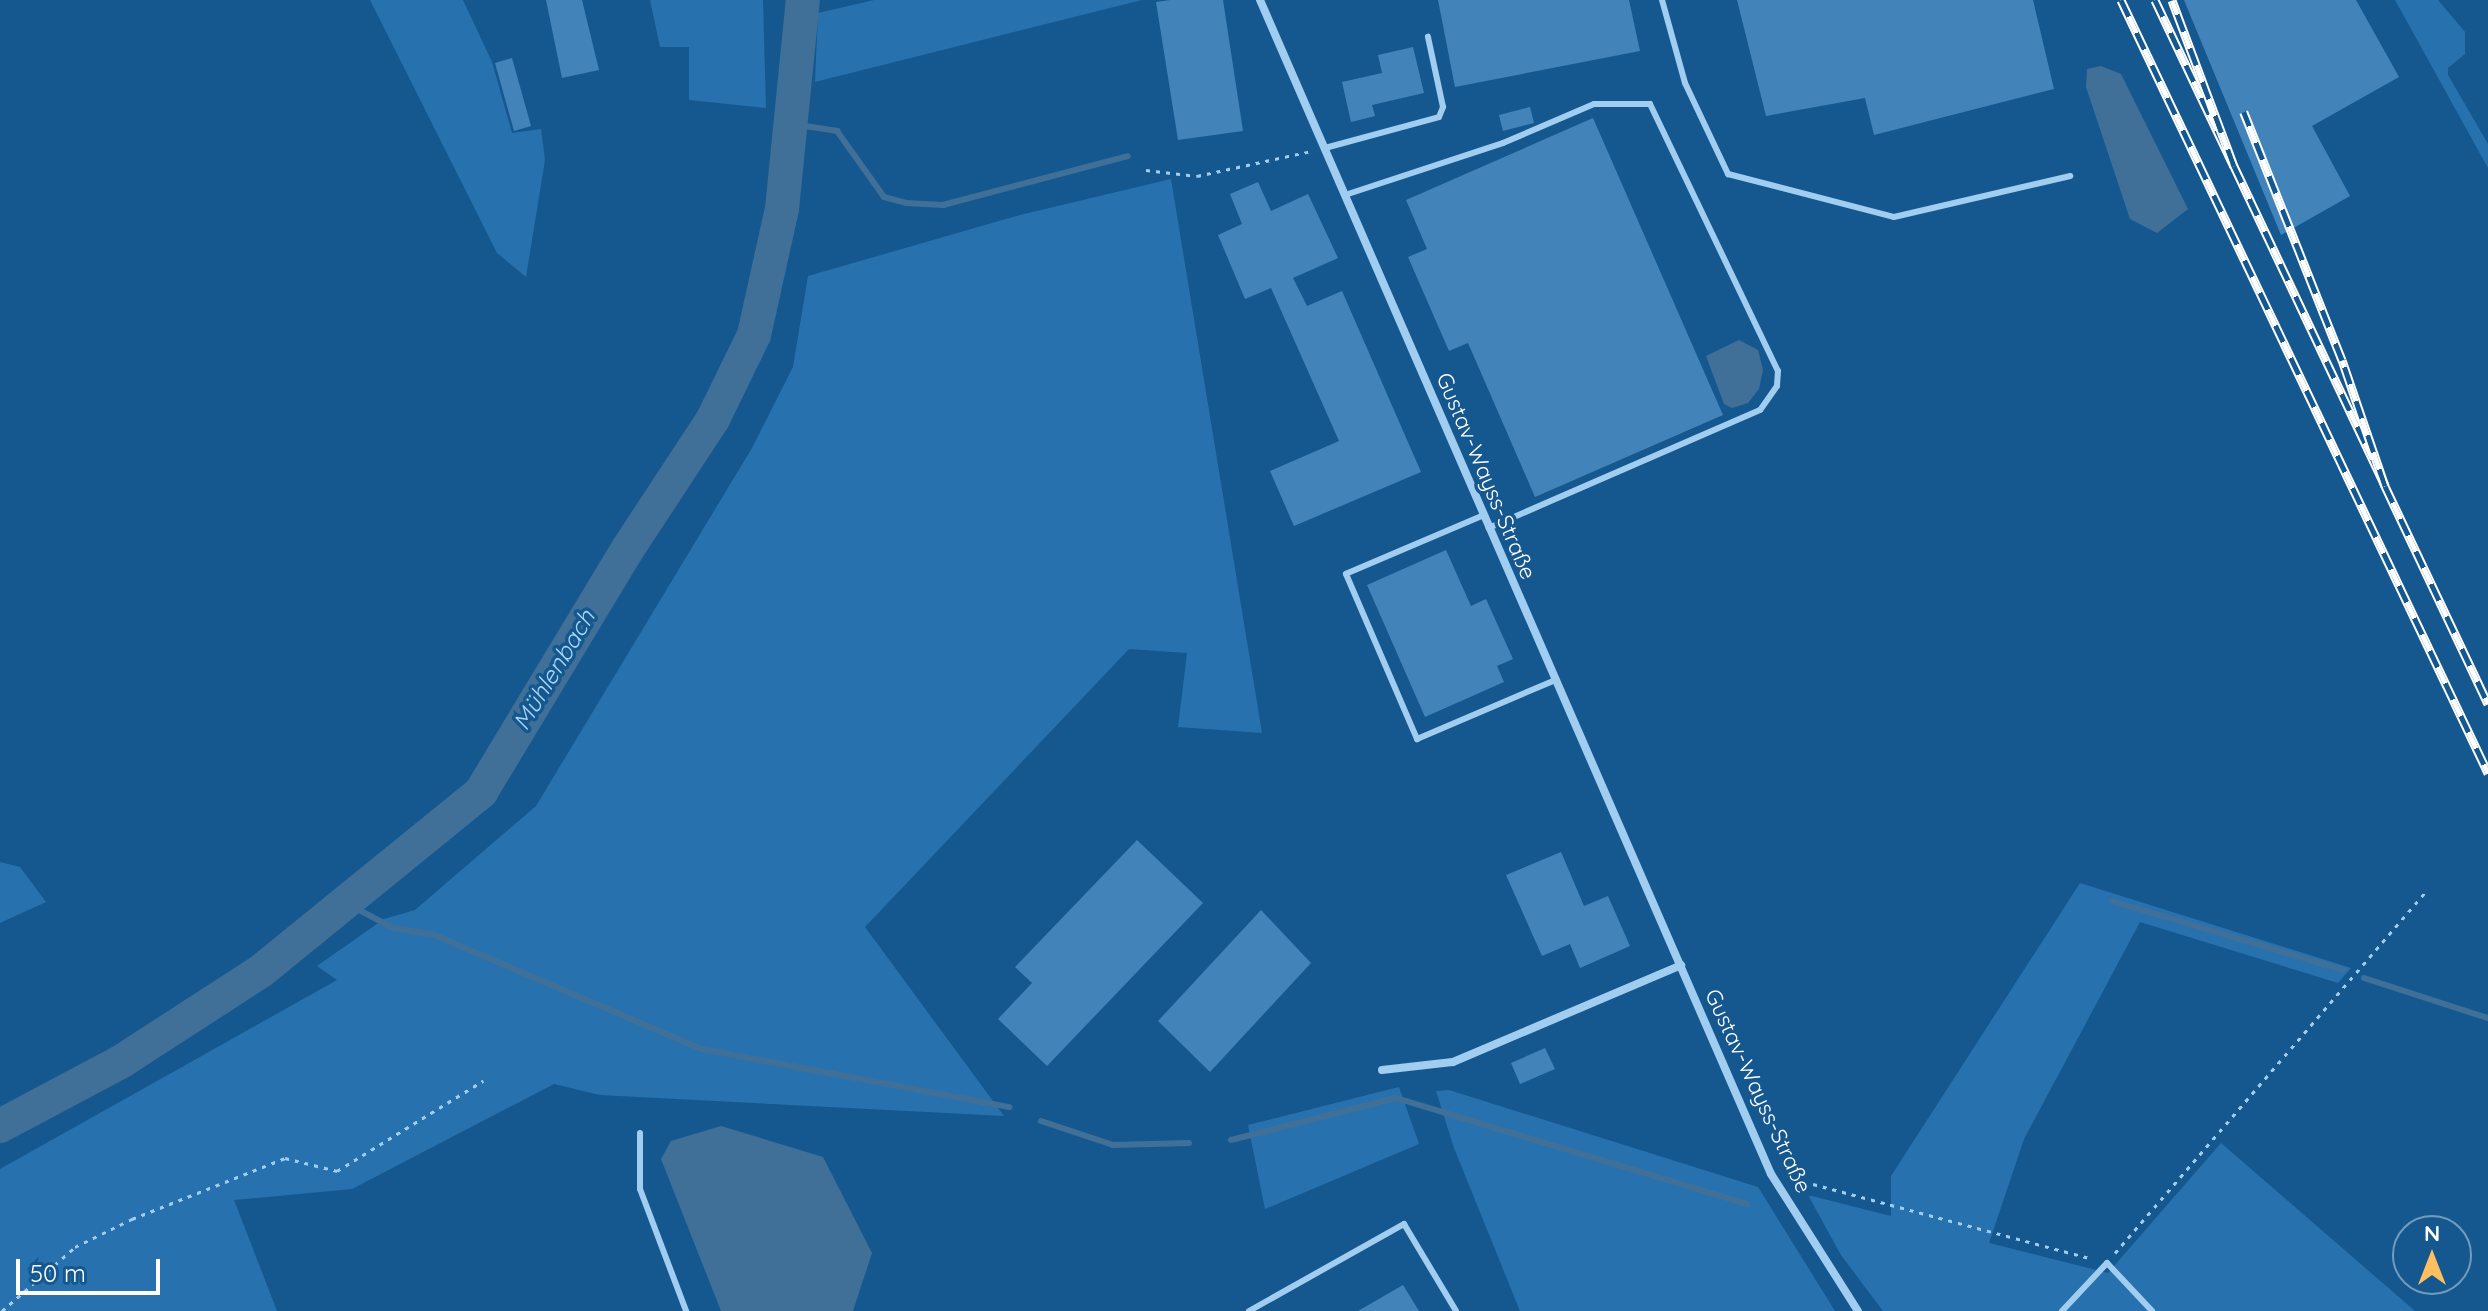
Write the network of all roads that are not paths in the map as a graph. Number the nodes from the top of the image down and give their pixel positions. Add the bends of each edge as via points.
1 (1260, 0) edge
2 (1662, 0) edge
3 (1428, 37) dead end
4 (1325, 148) junction
5 (2070, 176) dead end
6 (1345, 195) junction
7 (1484, 515) junction
8 (1489, 528) junction
9 (1555, 680) junction
10 (1681, 965) junction
11 (1382, 1070) dead end
12 (640, 1133) dead end
13 (686, 1311) edge
14 (1249, 1311) edge
15 (1456, 1311) edge
16 (1858, 1311) edge
17 (2062, 1311) edge
18 (2152, 1311) edge

1 - 4 street, Gustav-Wayss-Straße
2 - 5 lane via 1685,83 1728,174 1894,217
3 - 4 lane via 1443,107 1439,117
4 - 6 street, Gustav-Wayss-Straße
6 - 7 street, Gustav-Wayss-Straße
6 - 8 lane via 1503,143 1594,104 1650,104 1778,371 1777,386 1760,410
7 - 8 street, Gustav-Wayss-Straße
7 - 9 lane via 1346,574 1399,698 1417,739
8 - 9 street, Gustav-Wayss-Straße
9 - 10 street, Gustav-Wayss-Straße
10 - 11 street via 1453,1062
10 - 16 street, Gustav-Wayss-Straße via 1779,1187
12 - 13 lane via 640,1189
14 - 15 lane via 1404,1224
17 - 18 lane via 2107,1263

